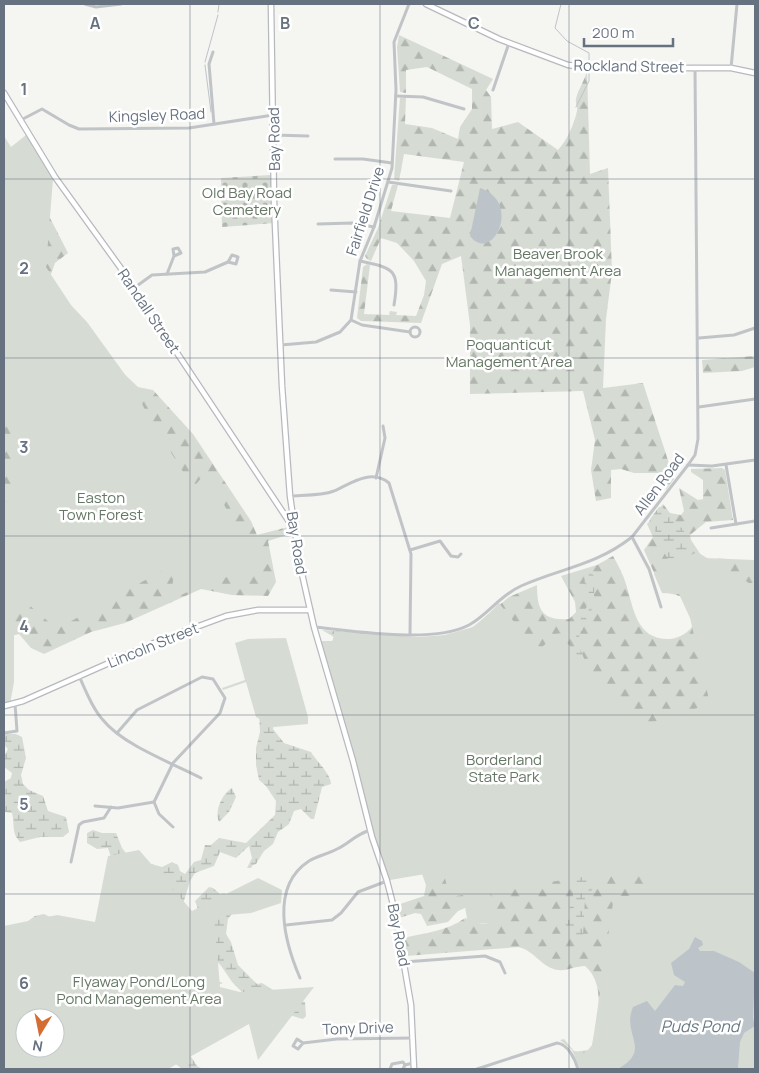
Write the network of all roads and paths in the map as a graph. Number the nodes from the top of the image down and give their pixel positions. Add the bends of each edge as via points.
1 (85, 4) edge
2 (121, 4) edge
3 (271, 4) edge
4 (409, 4) edge
5 (426, 4) edge
6 (737, 4) edge
7 (435, 6) edge
8 (509, 43) junction
9 (213, 52) dead end
10 (695, 67) junction
11 (731, 68) junction
12 (755, 74) edge
13 (493, 90) dead end
14 (4, 93) edge
15 (396, 96) junction
16 (464, 109) dead end
17 (274, 115) junction
18 (21, 120) junction
19 (214, 124) junction
20 (273, 135) junction
21 (308, 136) dead end
22 (335, 159) dead end
23 (392, 163) junction
24 (388, 182) junction
25 (451, 191) dead end
26 (318, 224) dead end
27 (374, 228) junction
28 (174, 256) dead end
29 (360, 261) junction
30 (228, 262) dead end
31 (167, 274) junction
32 (134, 288) junction
33 (331, 290) dead end
34 (356, 292) junction
35 (394, 305) dead end
36 (351, 320) junction
37 (755, 328) edge
38 (410, 332) dead end
39 (699, 338) junction
40 (281, 345) junction
41 (755, 398) edge
42 (698, 407) junction
43 (383, 426) dead end
44 (755, 460) edge
45 (688, 465) junction
46 (726, 465) junction
47 (376, 478) junction
48 (290, 496) junction
49 (755, 521) edge
50 (736, 524) junction
51 (711, 528) dead end
52 (295, 530) junction
53 (632, 538) junction
54 (410, 550) junction
55 (461, 554) dead end
56 (661, 607) dead end
57 (310, 610) junction
58 (314, 627) junction
59 (410, 634) junction
60 (79, 676) junction
61 (15, 704) junction
62 (4, 706) edge
63 (117, 732) junction
64 (4, 733) edge
65 (173, 763) junction
66 (201, 778) dead end
67 (154, 802) junction
68 (95, 806) dead end
69 (111, 807) junction
70 (173, 827) dead end
71 (370, 830) junction
72 (71, 862) dead end
73 (387, 881) junction
74 (286, 925) junction
75 (404, 962) junction
76 (505, 973) dead end
77 (300, 978) dead end
78 (413, 1038) junction
79 (303, 1043) dead end
80 (413, 1063) junction
81 (404, 1067) edge
82 (391, 1069) edge
83 (414, 1069) edge
84 (477, 1069) edge
85 (578, 1069) edge

1 - 2 street via 96,7
3 - 17 street, Bay Road
4 - 15 street, Fairfield Drive via 394,42
5 - 7 street, Rockland Street
6 - 11 street
7 - 8 street, Rockland Street
8 - 10 street, Rockland Street via 555,62 574,66
8 - 13 street
9 - 19 street via 209,64
10 - 11 street, Rockland Street
10 - 39 street, Allen Road
11 - 12 street, Rockland Street
14 - 18 street, Randall Street
15 - 16 street via 423,97
15 - 23 street, Fairfield Drive
17 - 19 street, Kingsley Road
17 - 20 street, Bay Road
18 - 19 street, Kingsley Road via 36,110 45,109 79,128 180,128
18 - 32 street, Randall Street via 58,181
20 - 21 street
20 - 40 street, Bay Road
22 - 23 street
23 - 24 street, Fairfield Drive
24 - 25 street
24 - 27 street, Fairfield Drive
26 - 27 street via 352,223
27 - 29 street, Fairfield Drive
28 - 31 street
29 - 34 street, Fairfield Drive
29 - 35 street via 393,271 397,281
30 - 31 street via 206,272
31 - 32 street via 152,276
32 - 52 street, Randall Street
33 - 34 street
34 - 36 street, Fairfield Drive
36 - 38 street via 360,325
36 - 40 street via 343,330 316,342
37 - 39 street via 734,335
39 - 42 street, Allen Road
40 - 48 street, Bay Road
41 - 42 street
42 - 45 street, Allen Road via 698,446
43 - 47 street via 385,438
44 - 46 street
45 - 46 street
45 - 53 street, Allen Road
46 - 50 street
47 - 48 street via 358,479 332,492
47 - 54 street via 387,481 392,488
48 - 52 street, Bay Road
49 - 50 street
50 - 51 street
52 - 57 street, Bay Road
53 - 56 street via 649,569
53 - 59 street, Allen Road via 598,560 520,587 493,604 468,626 428,635
54 - 55 street via 440,541 451,556
54 - 59 street
57 - 58 street, Bay Road
57 - 60 street, Lincoln Street via 258,610 226,616
58 - 59 street, Allen Road
58 - 71 street, Bay Road
60 - 61 street, Lincoln Street
60 - 63 street via 102,720
61 - 62 street, Lincoln Street
61 - 64 street via 17,731
63 - 65 street
63 - 65 street via 137,710 202,677 213,678 222,691 224,705
65 - 66 street
65 - 67 street
67 - 69 street
67 - 70 street via 159,814
68 - 69 street
69 - 72 street via 104,818 79,825
71 - 73 street, Bay Road
71 - 74 street via 301,868 285,893
73 - 74 street via 358,892 332,920
73 - 75 street, Bay Road
74 - 77 street via 290,954
75 - 76 street via 485,956 500,962
75 - 78 street, Bay Road
78 - 79 street, Tony Drive
78 - 80 street, Bay Road
80 - 81 street
80 - 83 street, Bay Road
81 - 82 street via 403,1062 398,1061 392,1064
84 - 85 street via 562,1043 574,1056

